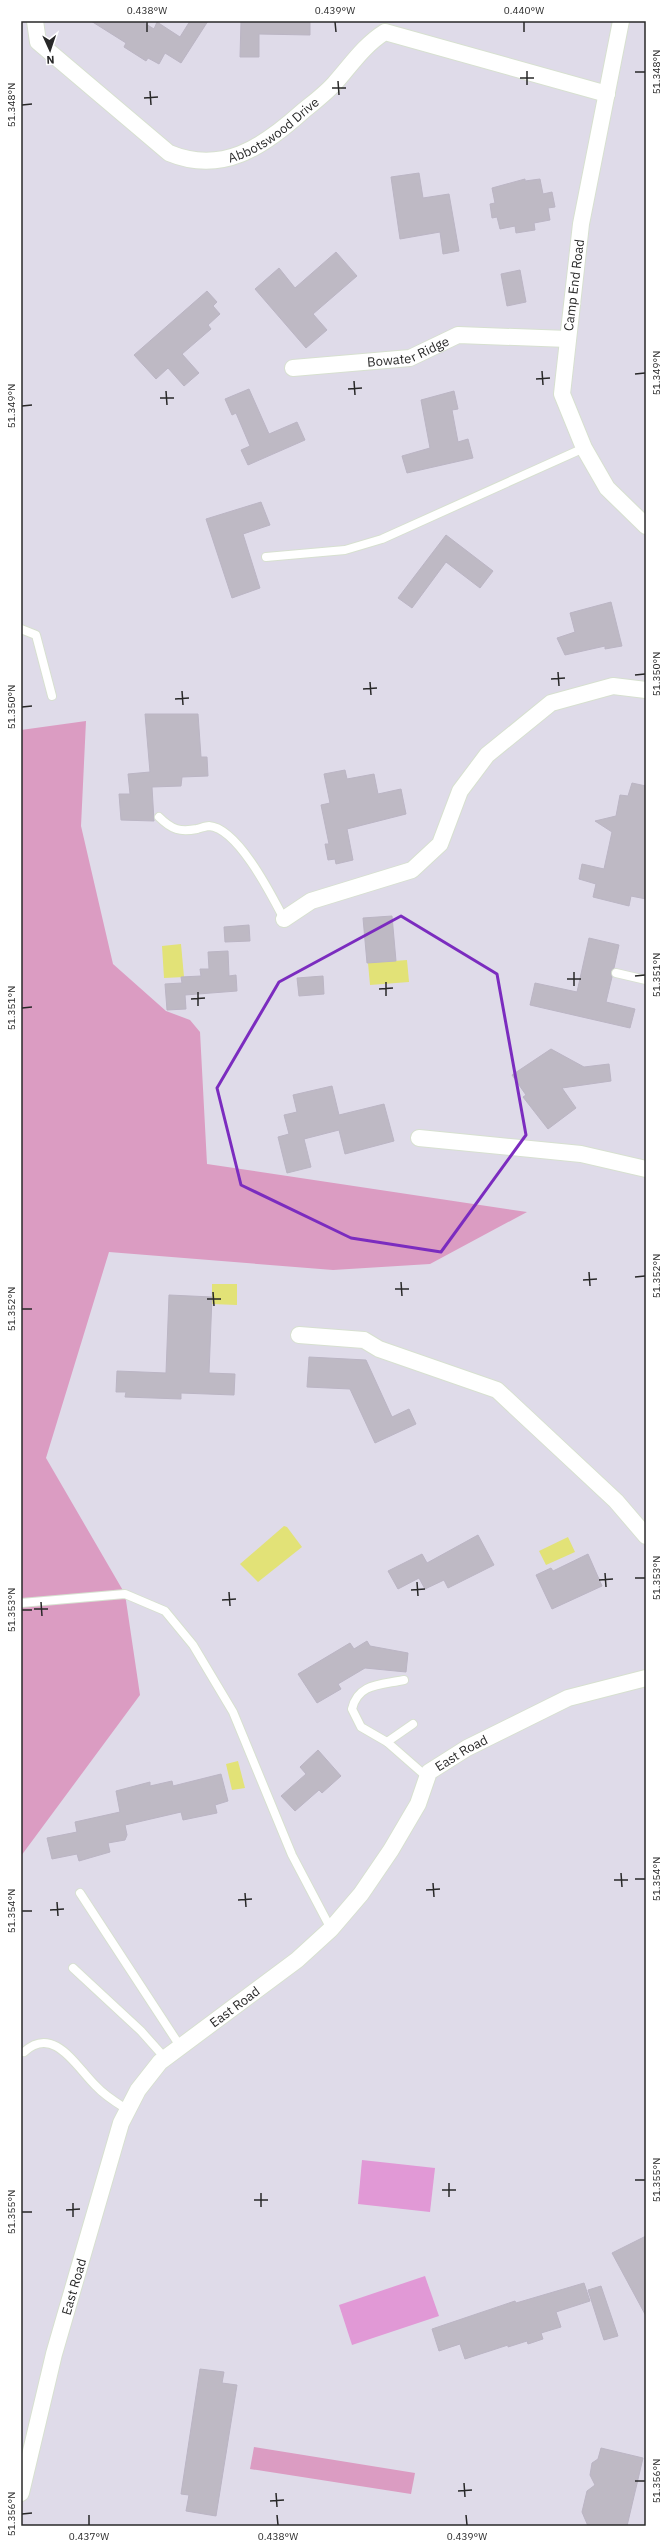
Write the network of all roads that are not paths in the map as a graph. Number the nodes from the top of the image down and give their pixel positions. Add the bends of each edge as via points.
1 (36, 21) edge
2 (621, 21) edge
3 (606, 94) junction
4 (568, 339) junction
5 (293, 368) dead end
6 (584, 448) junction
7 (646, 526) edge
8 (266, 557) dead end
9 (21, 629) edge
10 (646, 690) edge
11 (52, 696) dead end
12 (159, 817) dead end
13 (284, 920) joint
14 (616, 973) dead end
15 (646, 980) edge
16 (419, 1138) dead end
17 (646, 1170) edge
18 (299, 1336) dead end
19 (646, 1536) edge
20 (21, 1603) edge
21 (646, 1678) edge
22 (404, 1680) dead end
23 (413, 1724) dead end
24 (387, 1742) junction
25 (427, 1777) junction
26 (80, 1893) dead end
27 (331, 1928) junction
28 (73, 1968) dead end
29 (180, 2046) junction
30 (24, 2052) dead end
31 (165, 2058) junction
32 (128, 2110) junction
33 (21, 2493) edge

1 - 3 street, Abbotswood Drive via 38,42 169,153 187,161 229,158 259,146 288,125 333,85 370,41 385,32
2 - 3 street, Camp End Road
3 - 4 street, Camp End Road via 581,224
4 - 5 street, Bowater Ridge via 458,335 410,358
4 - 6 street, Camp End Road via 562,394
6 - 7 street, Camp End Road via 607,488
6 - 8 lane via 382,539 345,550
9 - 11 lane via 36,635
10 - 13 street via 613,686 551,703 486,755 460,791 440,844 412,870 311,901
12 - 13 lane via 169,827 182,832 210,826 231,837 267,885
14 - 15 lane
16 - 17 street via 581,1154
18 - 19 street via 364,1340 379,1349 497,1390 616,1501
20 - 27 lane via 125,1594 165,1611 193,1644 233,1712 292,1855
21 - 25 street, East Road via 568,1698 467,1748 429,1772
22 - 24 lane via 365,1688 354,1697 352,1708 361,1727
23 - 24 lane
24 - 25 lane
25 - 27 street, East Road via 418,1804 391,1850 361,1894
26 - 29 lane
27 - 29 street, East Road via 297,1960
28 - 31 lane via 141,2031
29 - 31 street, East Road
30 - 32 lane via 32,2045 44,2042 63,2050 95,2086
31 - 32 street, East Road via 138,2090
32 - 33 street, East Road via 121,2123 54,2354

